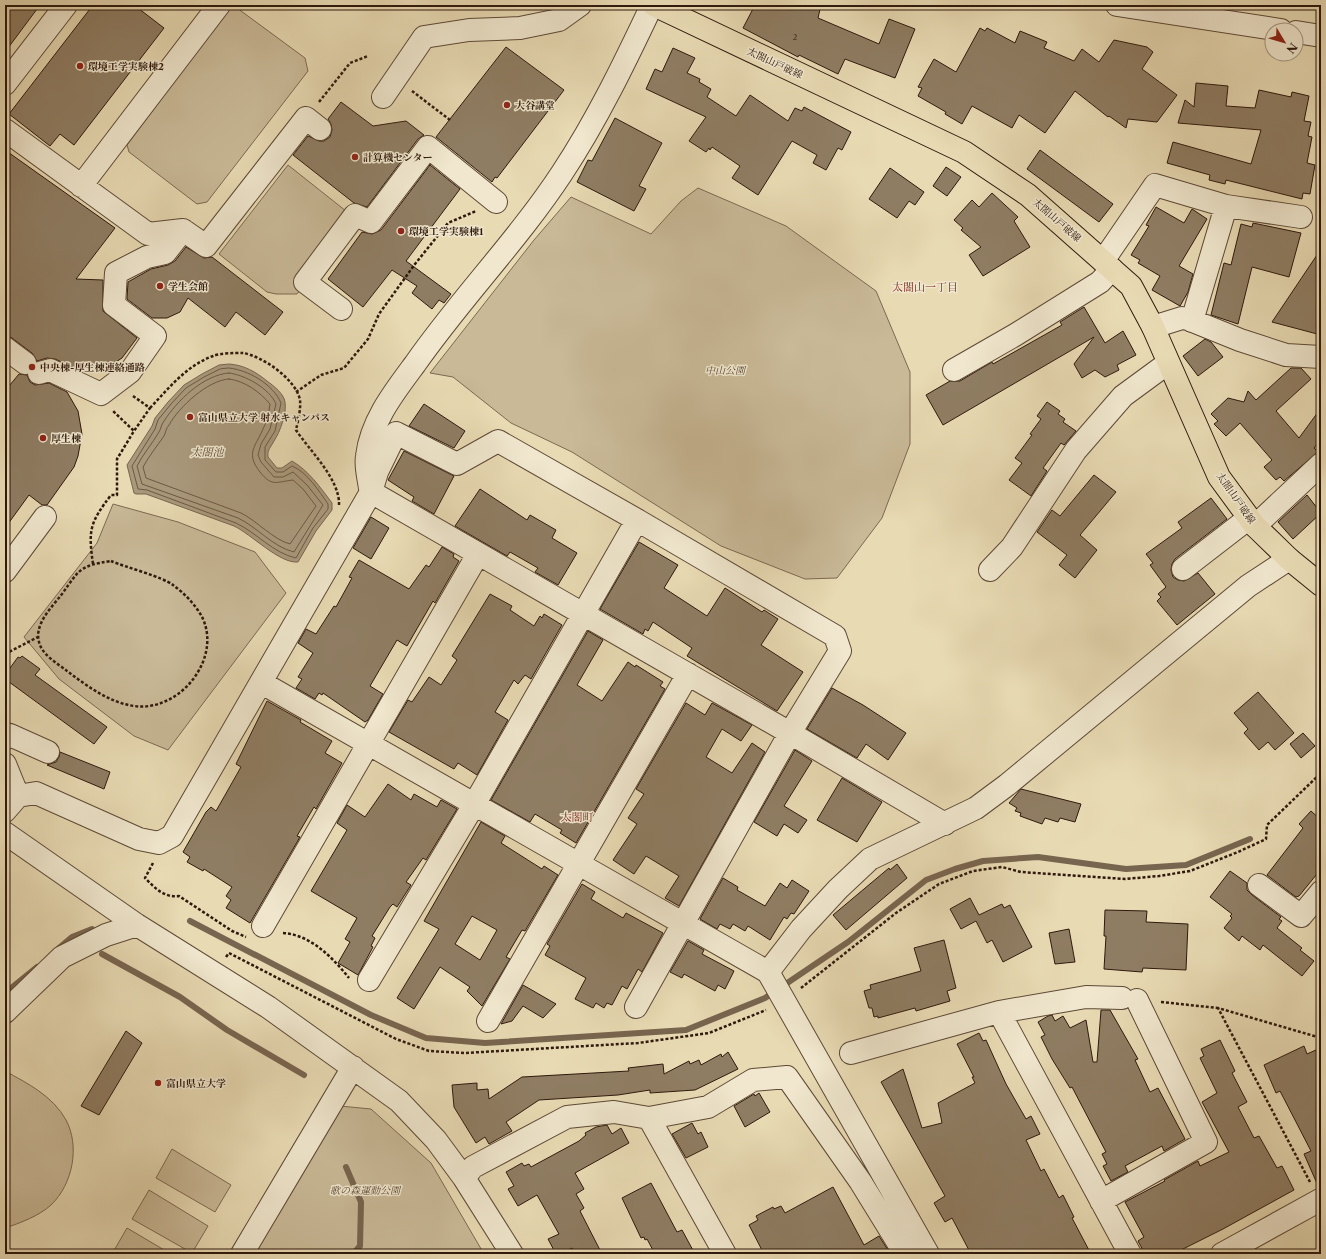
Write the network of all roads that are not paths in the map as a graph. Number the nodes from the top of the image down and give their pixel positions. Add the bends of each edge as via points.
1 (66, 5) edge
2 (219, 5) edge
3 (580, 5) edge
4 (653, 5) edge
5 (1117, 5) edge
6 (1264, 27) edge
7 (1304, 33) edge
8 (1321, 36) edge
9 (5, 84) edge
10 (383, 96) dead end
11 (313, 124) road end
12 (5, 130) edge
13 (81, 186) junction
14 (496, 202) road end
15 (1226, 206) junction
16 (1301, 217) dead end
17 (183, 230) junction
18 (1107, 265) junction
19 (342, 310) dead end
20 (1192, 321) junction
21 (1153, 327) junction
22 (5, 348) edge
23 (1321, 357) edge
24 (1168, 363) junction
25 (954, 370) dead end
26 (1321, 464) edge
27 (370, 492) junction
28 (45, 517) dead end
29 (637, 520) junction
30 (1252, 522) junction
31 (478, 554) junction
32 (1289, 559) junction
33 (1183, 569) dead end
34 (990, 570) dead end
35 (5, 571) edge
36 (1321, 585) edge
37 (583, 614) junction
38 (688, 674) junction
39 (262, 683) junction
40 (790, 733) junction
41 (5, 739) edge
42 (369, 745) junction
43 (48, 752) dead end
44 (5, 764) edge
45 (11, 803) edge
46 (474, 803) junction
47 (945, 824) junction
48 (5, 833) edge
49 (579, 863) junction
50 (1259, 885) dead end
51 (1321, 892) edge
52 (683, 923) junction
53 (137, 925) junction
54 (263, 926) road end
55 (369, 980) road end
56 (775, 984) junction
57 (636, 1007) dead end
58 (5, 1012) edge
59 (999, 1012) junction
60 (488, 1021) dead end
61 (851, 1053) dead end
62 (353, 1067) junction
63 (649, 1118) junction
64 (464, 1178) junction
65 (1320, 1200) road end
66 (1101, 1202) junction
67 (242, 1254) edge
68 (512, 1254) edge
69 (725, 1254) edge
70 (905, 1254) edge
71 (928, 1254) edge
72 (1130, 1254) edge
73 (1222, 1254) edge

1 - 9 street
2 - 13 street
3 - 10 street via 559,20 520,28 469,30 424,37
4 - 18 main road, 太閤山戸破線 via 964,152 1028,195
4 - 27 street via 610,90 562,173 431,341 387,402 371,437 366,458
5 - 6 street
7 - 8 street
11 - 17 street via 206,246
12 - 13 street
13 - 17 street via 148,234
14 - 19 street via 428,147 371,222 355,215 304,282
15 - 16 street
15 - 18 street via 1155,185
15 - 20 street
17 - 22 street via 165,253 147,258 116,273 114,305 155,336 130,372 101,394 50,370 32,368
18 - 21 main road, 太閤山戸破線 via 1131,286
18 - 25 street via 1100,282
20 - 21 street via 1182,318
20 - 23 street via 1286,355
21 - 24 main road, 太閤山戸破線
24 - 30 main road, 太閤山戸破線 via 1219,477
24 - 34 street via 1123,396 1076,450 1012,548
26 - 30 street
27 - 29 street via 396,433 457,464 498,441
27 - 31 street
27 - 39 street
28 - 35 street
29 - 37 street
29 - 40 street via 835,636 840,651
30 - 32 main road, 太閤山戸破線
30 - 33 street
31 - 37 street
31 - 42 street
32 - 36 main road, 太閤山戸破線
32 - 47 street via 1248,586 1007,785 976,808
37 - 38 street
37 - 46 street
38 - 40 street
38 - 49 street
39 - 42 street
39 - 45 street via 172,836 159,843 139,839 36,793
40 - 47 street
40 - 52 street
41 - 43 street via 10,735
42 - 46 street
42 - 54 street
44 - 45 street
46 - 49 street
46 - 55 street
47 - 56 street via 870,859 838,889 801,929
48 - 53 street
49 - 52 street
49 - 60 street
50 - 51 street via 1301,916
52 - 56 street
52 - 57 street
53 - 58 street via 106,935 62,957
53 - 62 street via 268,1007
56 - 71 street
59 - 61 street
59 - 66 street
59 - 66 street via 1086,998 1129,999 1151,1032 1206,1142
62 - 64 street via 399,1101 436,1140
62 - 67 street
63 - 64 street via 614,1112 567,1117 473,1167
63 - 69 street
63 - 70 street via 708,1107 754,1080 787,1077 860,1181
64 - 68 street
65 - 73 street
66 - 72 street

